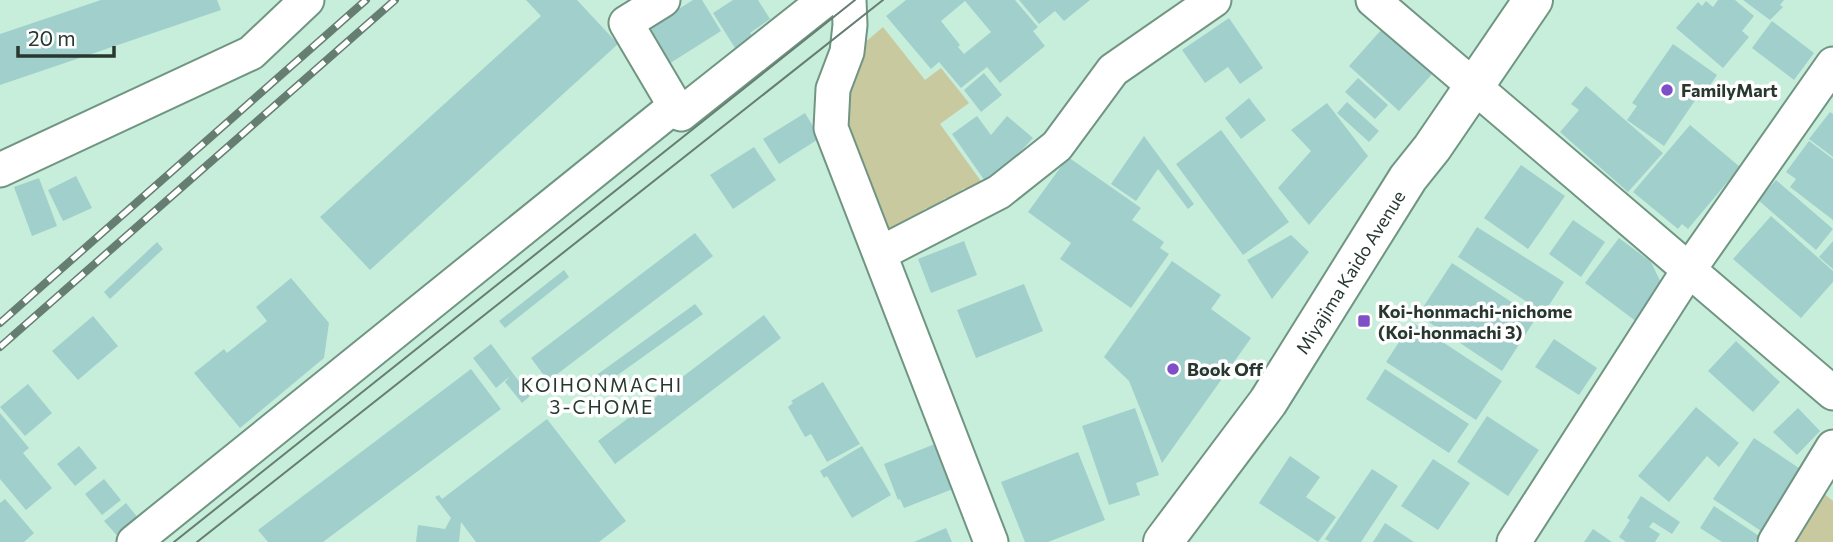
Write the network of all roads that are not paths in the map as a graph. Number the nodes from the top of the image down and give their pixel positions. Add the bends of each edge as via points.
1 (307, 0) edge
2 (663, 0) edge
3 (825, 0) edge
4 (849, 0) edge
5 (1214, 0) edge
6 (1373, 0) edge
7 (1533, 0) edge
8 (1833, 64) edge
9 (1472, 86) junction
10 (675, 106) junction
11 (0, 170) edge
12 (881, 253) junction
13 (1688, 271) junction
14 (1833, 393) edge
15 (1833, 447) edge
16 (134, 542) edge
17 (991, 542) edge
18 (1163, 542) edge
19 (1514, 542) edge
20 (1775, 542) edge

1 - 11 street via 251,53
2 - 10 street via 626,23
3 - 10 street via 681,114
4 - 12 street via 847,52 833,89 831,128
5 - 12 street via 1113,70 1056,146 999,192
6 - 9 street
7 - 9 street, Miyajima Kaido Avenue
8 - 13 street
9 - 13 street
9 - 18 street, Miyajima Kaido Avenue via 1408,178 1269,402
10 - 16 street
12 - 17 street
13 - 14 street
13 - 19 street
15 - 20 street

